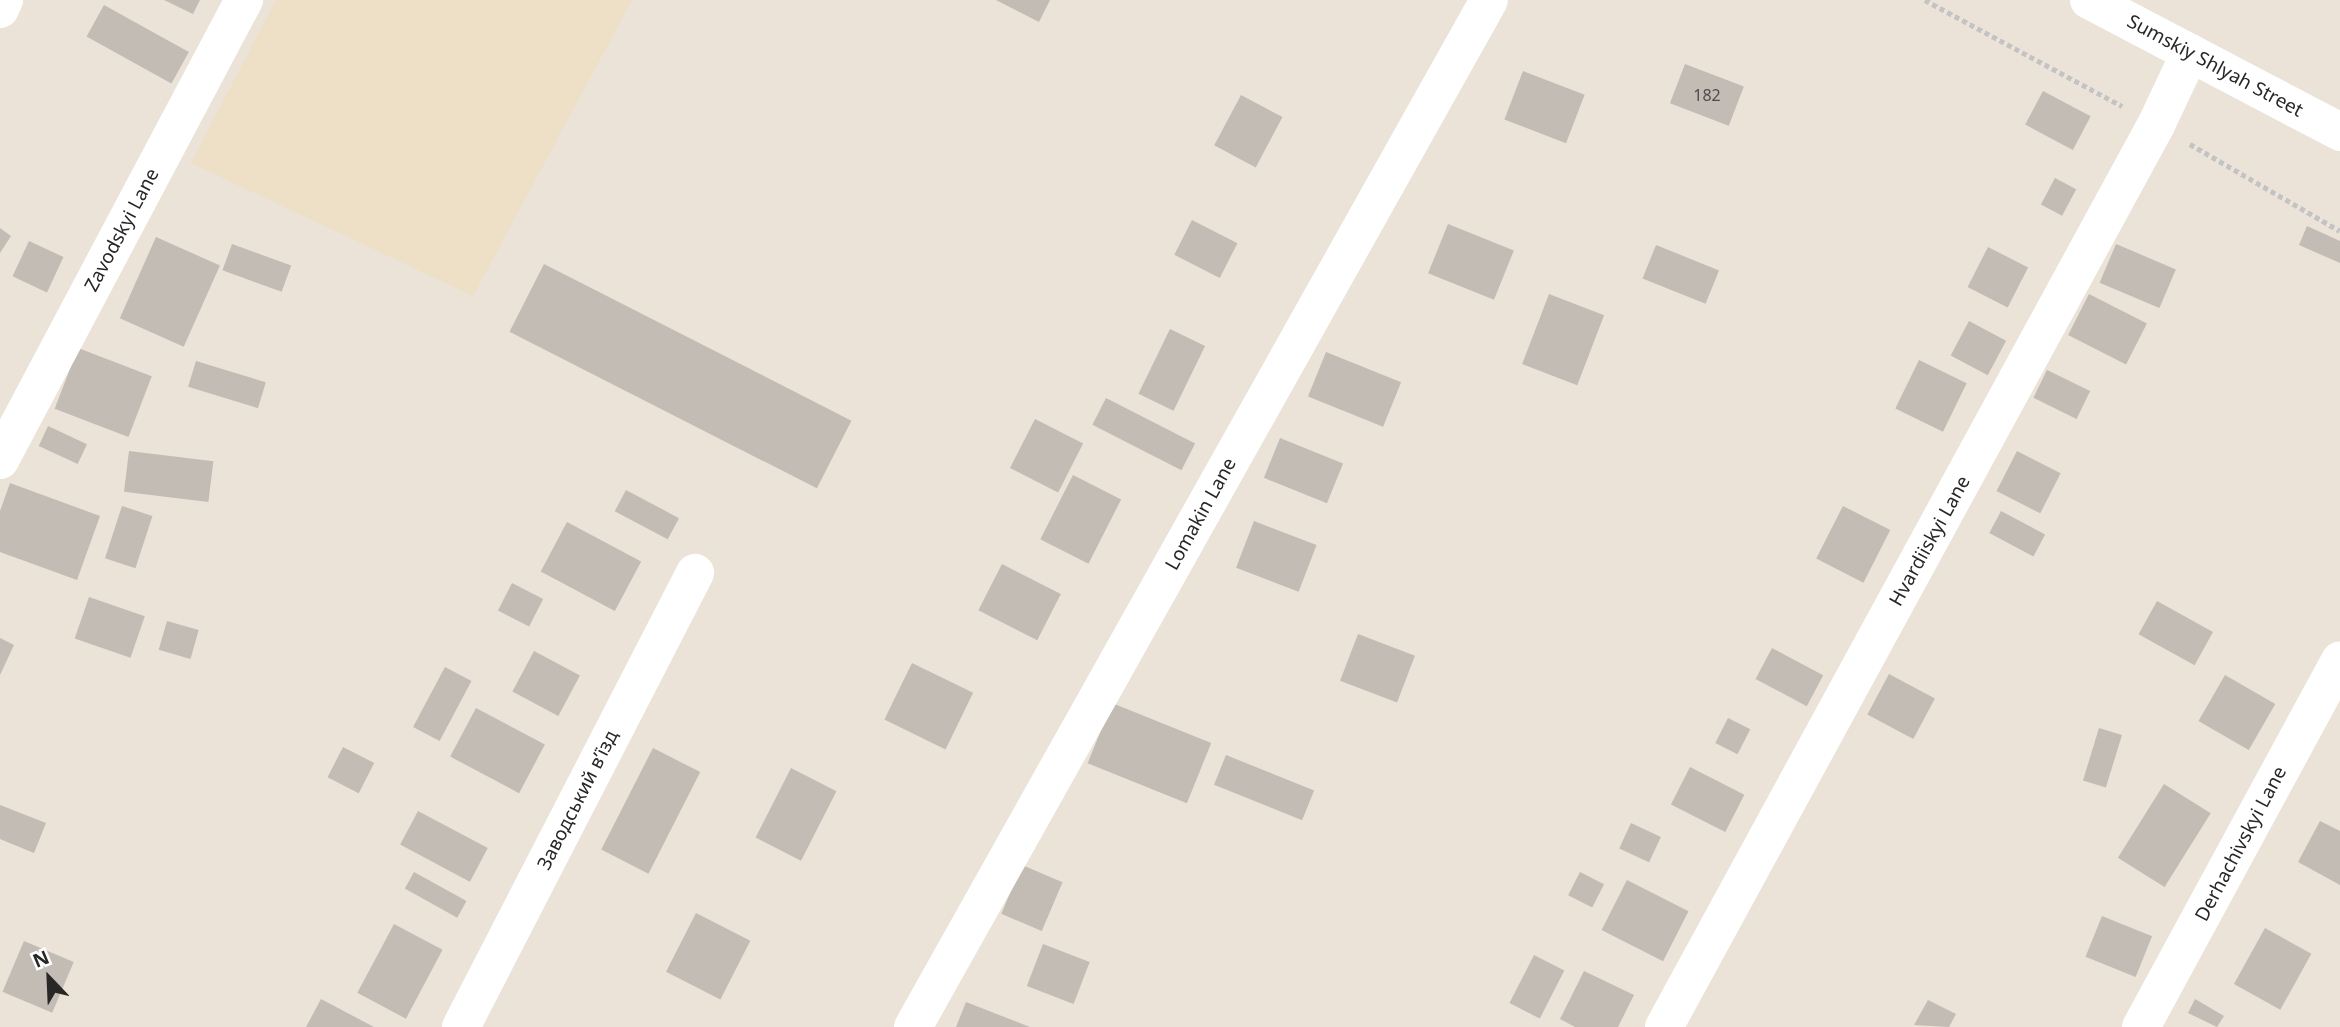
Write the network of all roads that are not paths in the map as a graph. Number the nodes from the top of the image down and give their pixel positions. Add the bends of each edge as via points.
1 (5, 0) edge
2 (244, 0) edge
3 (1489, 0) edge
4 (2089, 0) edge
5 (0, 9) edge
6 (2190, 53) junction
7 (2340, 132) edge
8 (0, 460) edge
9 (695, 573) dead end
10 (2340, 660) edge
11 (461, 1027) edge
12 (913, 1027) edge
13 (1664, 1027) edge
14 (2141, 1027) edge

1 - 5 street
2 - 8 street, Zavodskyi Lane
3 - 12 street, Lomakin Lane
4 - 6 street, Sumskiy Shlyah Street
6 - 7 street, Sumskiy Shlyah Street
6 - 13 street, Hvardiiskyi Lane via 2150,137
9 - 11 street, Заводський в’їзд
10 - 14 street, Derhachivskyi Lane

